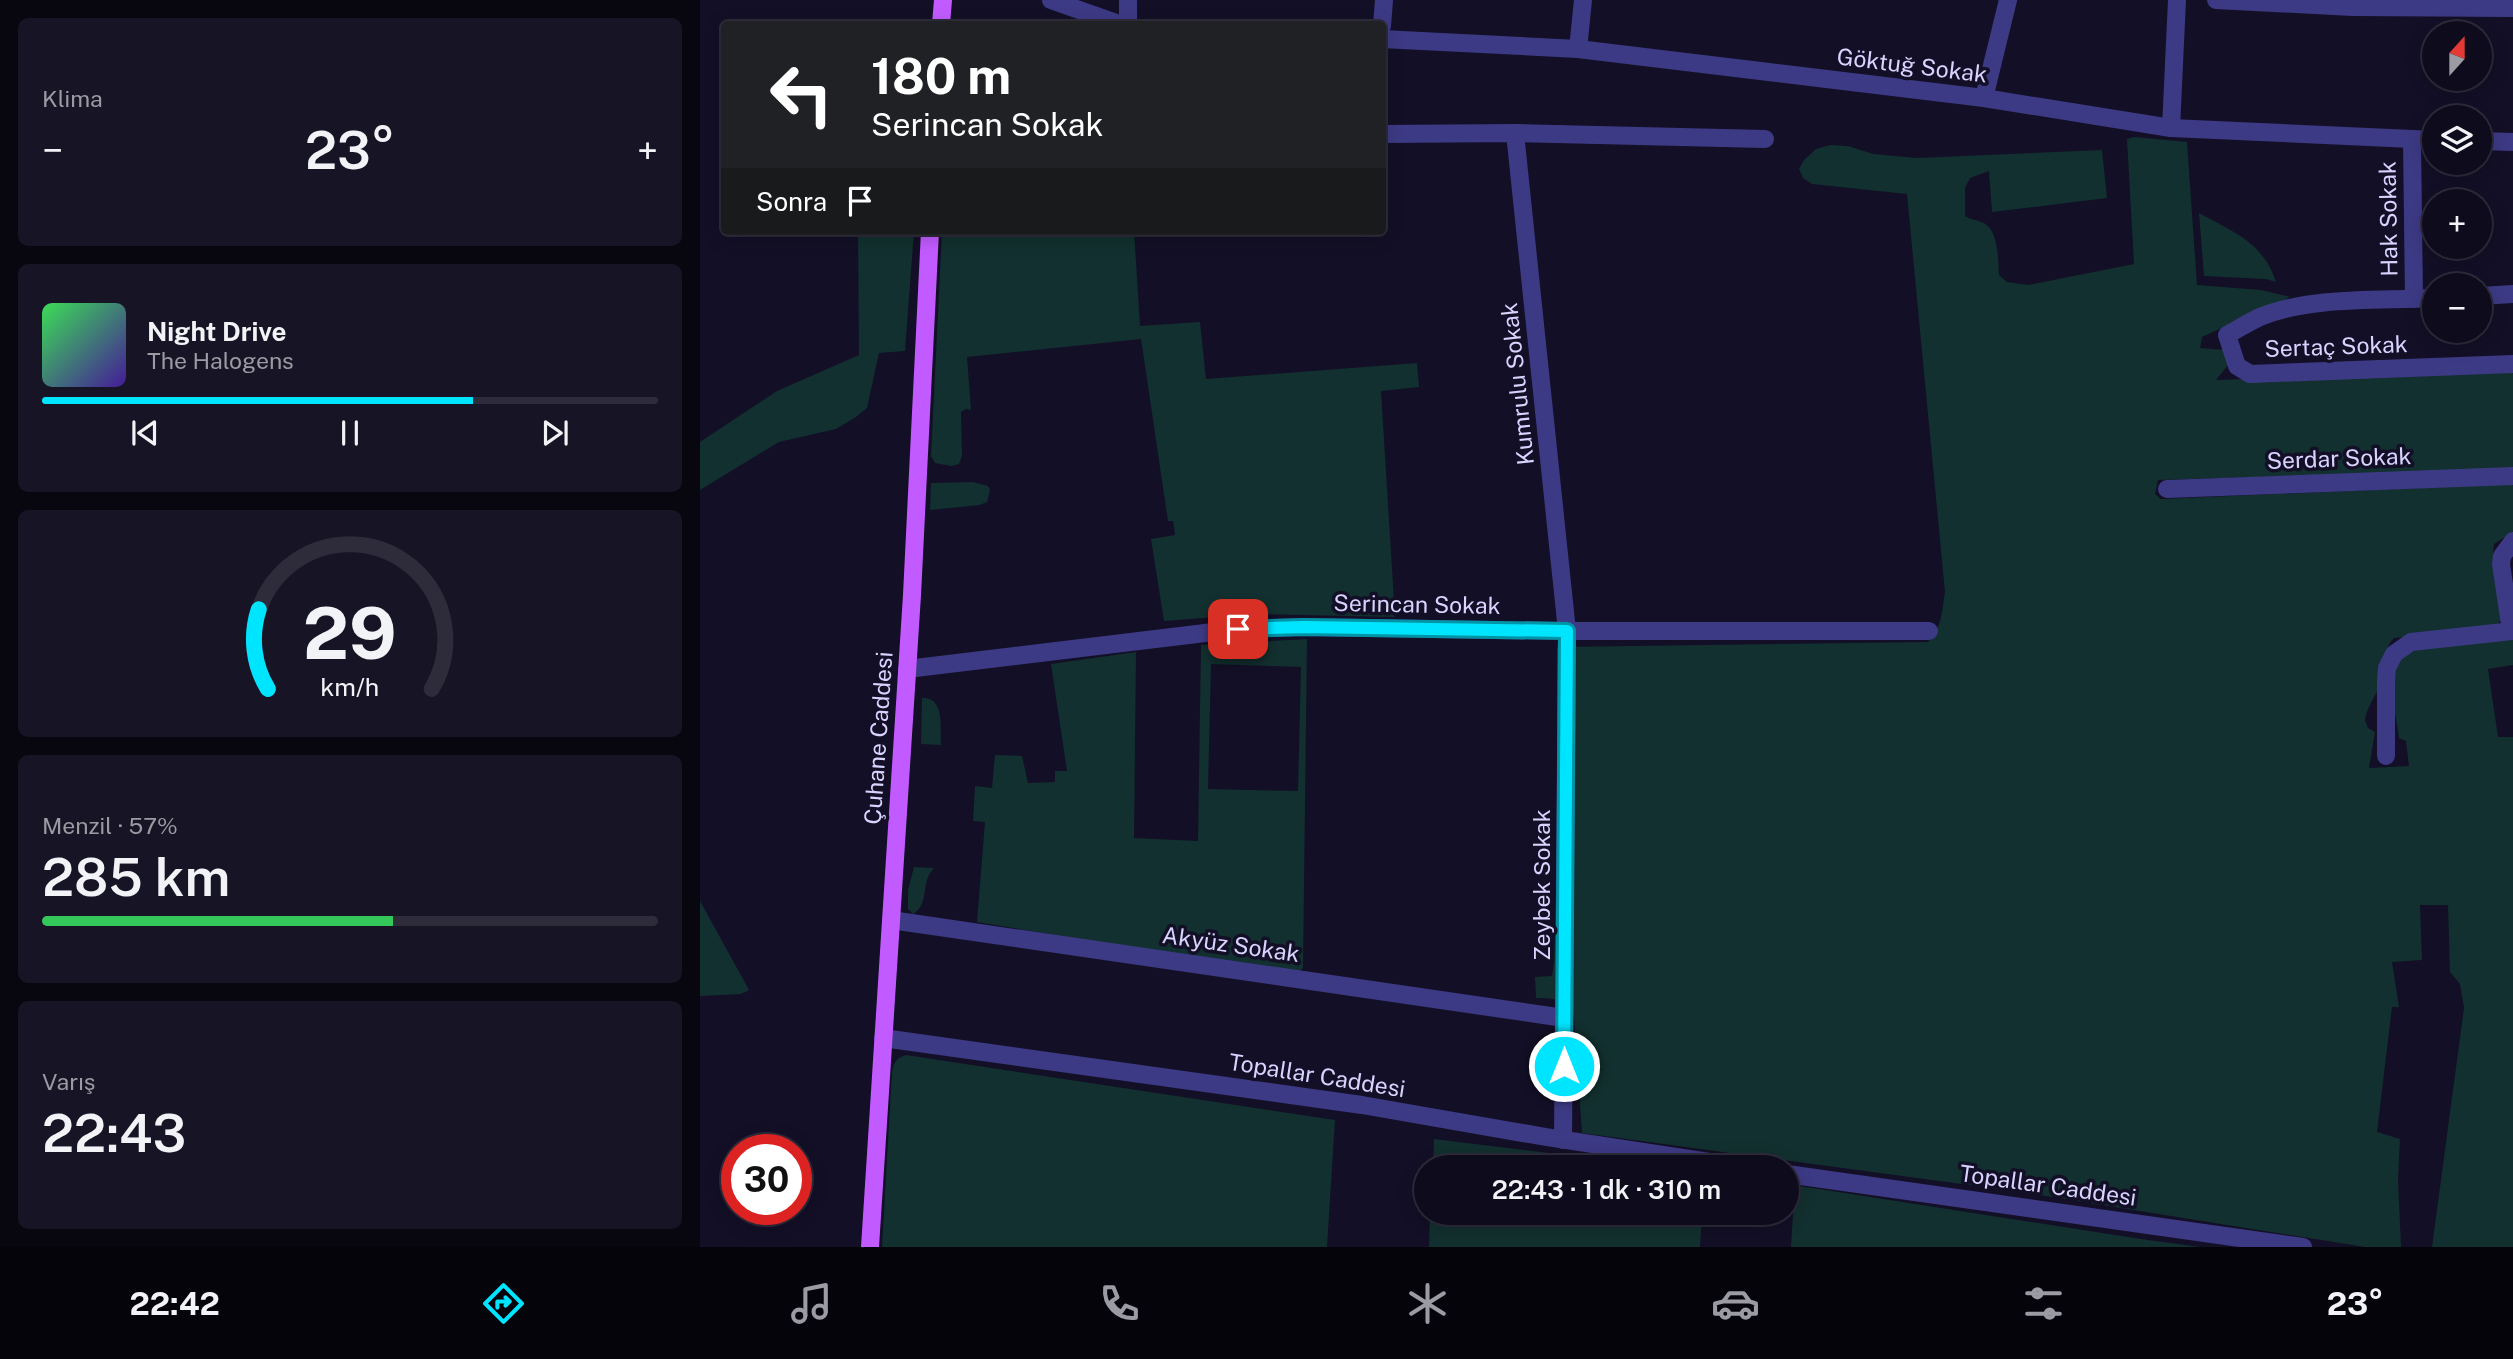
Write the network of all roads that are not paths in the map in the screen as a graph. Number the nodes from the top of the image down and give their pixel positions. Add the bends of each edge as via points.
1 (943, 0) edge
2 (1051, 0) edge
3 (1128, 0) edge
4 (1384, 0) edge
5 (1583, 0) edge
6 (2008, 0) edge
7 (2177, 0) edge
8 (2216, 0) edge
9 (2353, 4) edge
10 (2513, 8) edge
11 (941, 21) edge
12 (1110, 21) edge
13 (1128, 21) edge
14 (1382, 21) edge
15 (1386, 39) edge
16 (1578, 49) junction
17 (1984, 99) junction
18 (2171, 128) junction
19 (1515, 133) junction
20 (1386, 134) edge
21 (1765, 139) dead end
22 (2412, 139) junction
23 (2422, 139) edge
24 (2492, 141) edge
25 (2513, 142) edge
26 (930, 235) edge
27 (2513, 294) edge
28 (2492, 295) edge
29 (2414, 299) junction
30 (2422, 299) edge
31 (2513, 364) edge
32 (2513, 476) edge
33 (2168, 489) dead end
34 (2513, 541) edge
35 (1567, 631) junction
36 (1929, 631) dead end
37 (2512, 631) edge
38 (907, 669) junction
39 (2386, 755) dead end
40 (891, 920) junction
41 (1564, 1018) junction
42 (883, 1038) junction
43 (1563, 1140) junction
44 (1662, 1155) edge
45 (1799, 1176) edge
46 (870, 1247) edge
47 (2303, 1247) edge

1 - 11 main road
2 - 12 street
3 - 13 street
4 - 14 street
5 - 16 street
6 - 17 street
7 - 18 street
8 - 9 street
9 - 10 street
15 - 16 street, Göktuğ Sokak
16 - 17 street, Göktuğ Sokak
17 - 18 street, Göktuğ Sokak
18 - 22 street, Göktuğ Sokak
19 - 20 street
19 - 21 street
19 - 35 street, Kumrulu Sokak
22 - 23 street, Göktuğ Sokak
22 - 29 street, Hak Sokak
24 - 25 street
26 - 38 main road, Çuhane Caddesi
27 - 28 street
29 - 30 street
29 - 31 street, Sertaç Sokak via 2301,307 2260,317 2227,335 2236,366 2250,374
32 - 33 street, Serdar Sokak
34 - 37 street via 2501,564
35 - 36 street, Serincan Sokak
35 - 38 street, Serincan Sokak via 1238,629
35 - 41 street, Zeybek Sokak
37 - 39 street via 2423,639 2393,654 2386,681
38 - 40 main road, Çuhane Caddesi
40 - 41 street, Akyüz Sokak
40 - 42 main road, Çuhane Caddesi
41 - 43 street, Zeybek Sokak
42 - 43 street, Topallar Caddesi via 1362,1105
42 - 46 main road, Çuhane Caddesi
43 - 44 street, Topallar Caddesi
45 - 47 street, Topallar Caddesi

